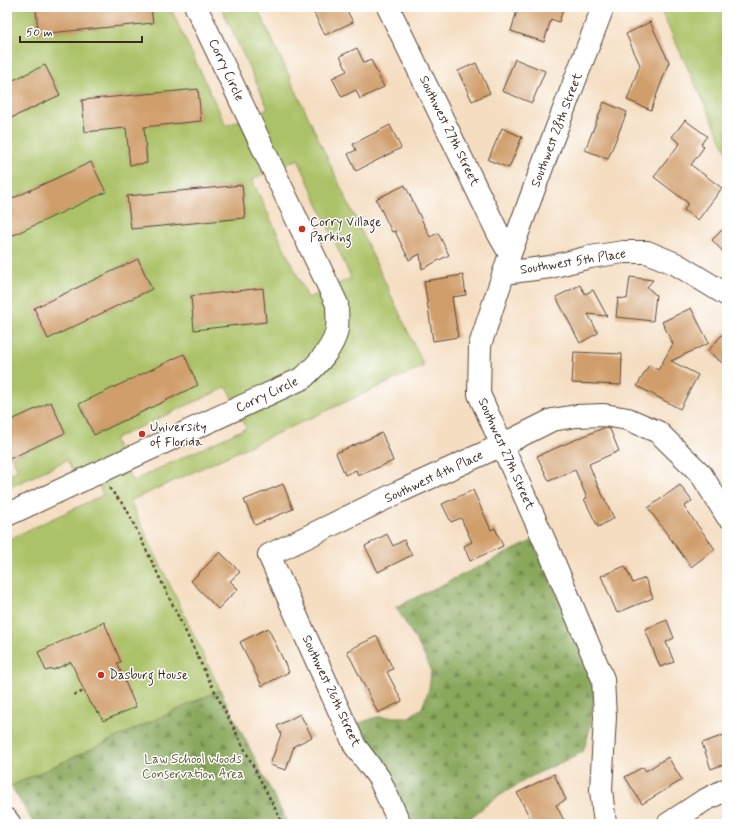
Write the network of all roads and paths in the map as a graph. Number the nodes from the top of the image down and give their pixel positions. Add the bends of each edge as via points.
1 (196, 7) edge
2 (388, 7) edge
3 (603, 7) edge
4 (507, 263) junction
5 (727, 295) edge
6 (502, 445) junction
7 (96, 473) junction
8 (7, 515) edge
9 (727, 516) edge
10 (269, 555) joint
11 (84, 691) dead end
12 (74, 695) dead end
13 (727, 789) edge
14 (7, 820) edge
15 (10, 824) edge
16 (283, 824) edge
17 (400, 824) edge
18 (605, 824) edge
19 (668, 824) edge

1 - 7 street, Corry Circle via 337,304 337,330 334,341 316,366 303,378
2 - 4 street, Southwest 27th Street via 498,233
3 - 4 street, Southwest 28th Street
4 - 5 street, Southwest 5th Place via 550,267 624,252 647,252 676,264
4 - 6 street, Southwest 27th Street via 480,345 480,394
6 - 9 street, Southwest 4th Place via 552,420 604,415 628,419 658,432 702,474
6 - 10 street, Southwest 4th Place
6 - 18 street, Southwest 27th Street via 603,679 605,717 600,790
7 - 8 street, Corry Circle
7 - 16 path via 126,508 208,678
10 - 17 street, Southwest 26th Street via 356,746 379,778
11 - 12 path
13 - 19 street
14 - 15 street

